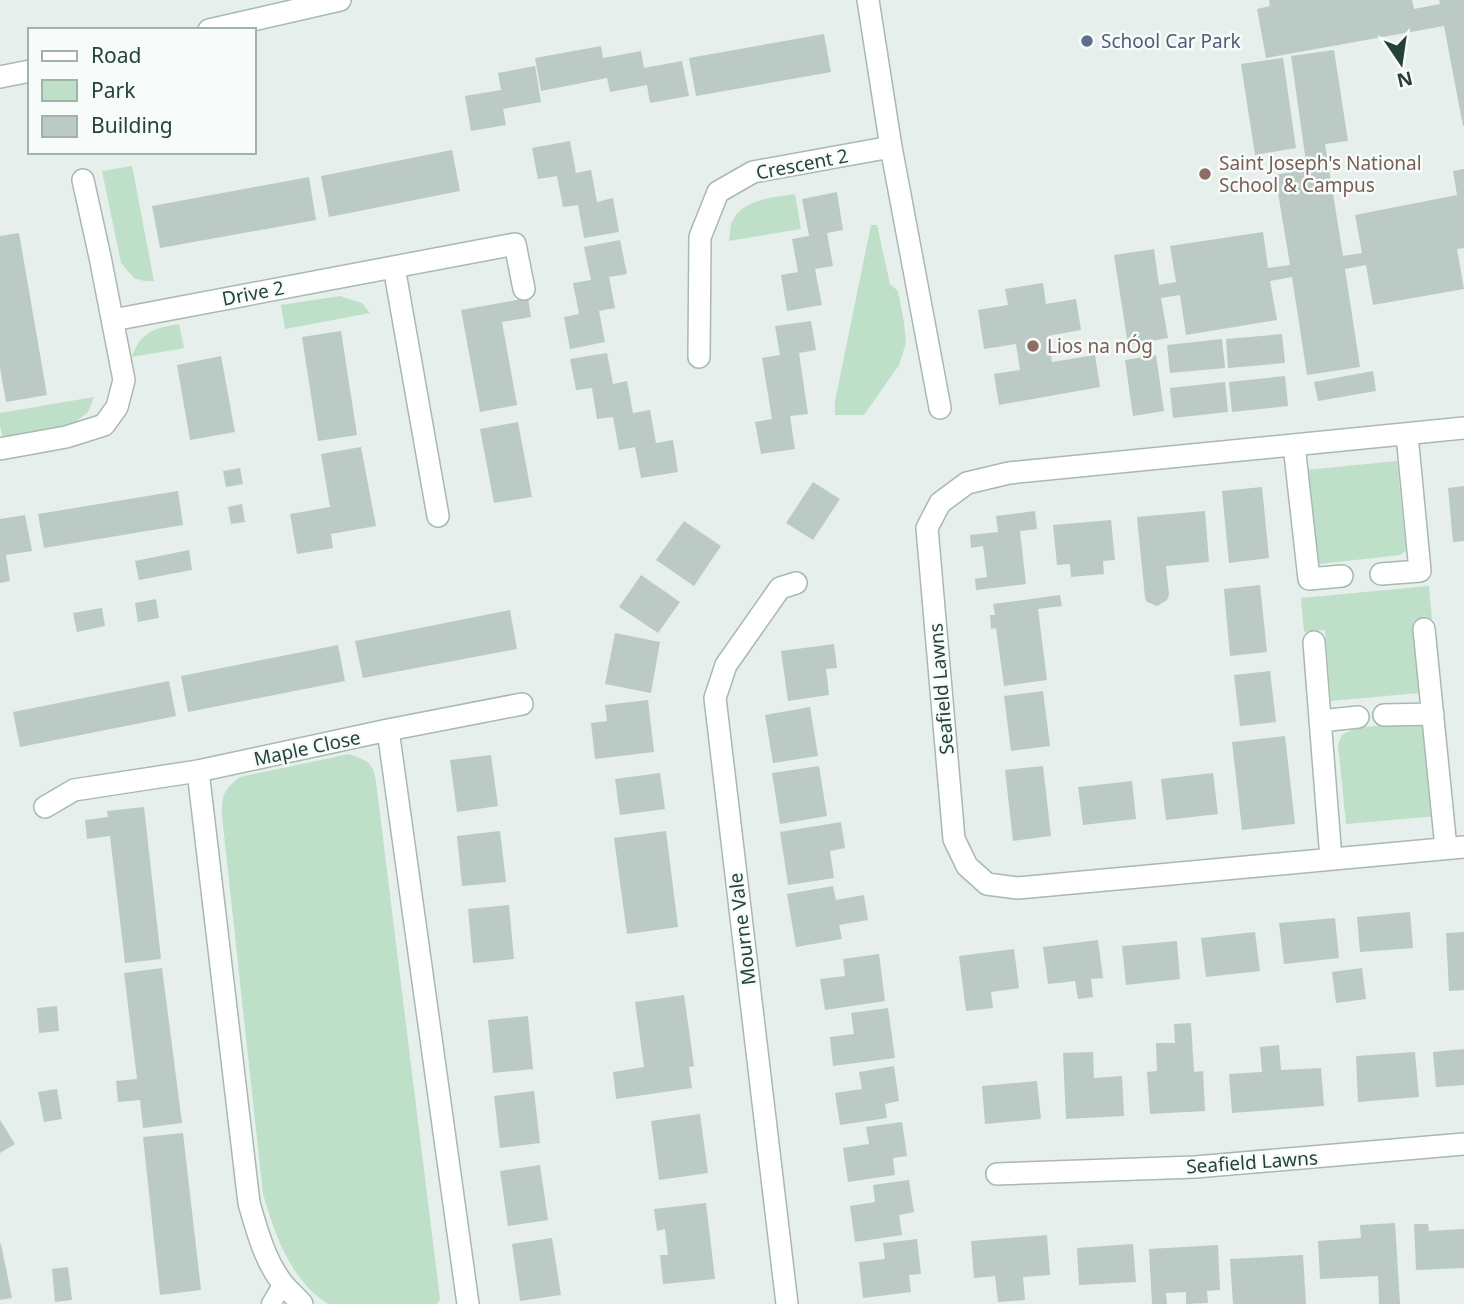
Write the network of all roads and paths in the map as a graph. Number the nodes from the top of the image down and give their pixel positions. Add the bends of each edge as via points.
1 (340, 0) edge
2 (868, 0) edge
3 (218, 28) edge
4 (28, 71) edge
5 (0, 77) edge
6 (891, 147) junction
7 (83, 180) dead end
8 (394, 267) junction
9 (524, 289) dead end
10 (113, 320) junction
11 (699, 357) dead end
12 (940, 408) dead end
13 (1464, 428) edge
14 (1407, 435) junction
15 (1294, 445) junction
16 (0, 449) edge
17 (438, 516) dead end
18 (1381, 574) dead end
19 (1342, 576) dead end
20 (796, 583) dead end
21 (1424, 629) dead end
22 (1314, 642) dead end
23 (522, 704) dead end
24 (1433, 714) junction
25 (1384, 715) dead end
26 (1358, 718) dead end
27 (1320, 721) junction
28 (388, 730) junction
29 (198, 772) junction
30 (46, 807) dead end
31 (1455, 847) edge
32 (1331, 859) junction
33 (1464, 1144) edge
34 (997, 1174) dead end
35 (283, 1284) junction
36 (271, 1304) edge
37 (302, 1304) edge
38 (468, 1304) edge
39 (787, 1304) edge

1 - 3 street
2 - 6 street
4 - 5 street
6 - 11 street, Crescent 2 via 752,172 718,192 699,237
6 - 12 street
7 - 10 street
8 - 9 street, Drive 2 via 515,244
8 - 10 street, Drive 2
8 - 17 street
10 - 16 street via 124,380 117,407 104,425
13 - 14 street, Seafield Lawns
14 - 15 street, Seafield Lawns
14 - 18 street via 1420,572
15 - 19 street via 1308,579
15 - 32 street, Seafield Lawns via 1009,473 967,483 940,503 927,528 954,839 967,866 987,884 1018,888
20 - 39 street, Mourne Vale via 780,587 726,665 715,698
21 - 24 street, Seafield Lawns
22 - 27 street
23 - 28 street
24 - 25 street
24 - 31 street, Seafield Lawns
26 - 27 street
27 - 32 street
28 - 29 street, Maple Close
28 - 38 street, Maple Close
29 - 30 street, Maple Close via 74,790
29 - 35 street via 249,1203 270,1264
31 - 32 street, Seafield Lawns
33 - 34 street, Seafield Lawns via 1195,1167
35 - 36 lane
35 - 37 street

